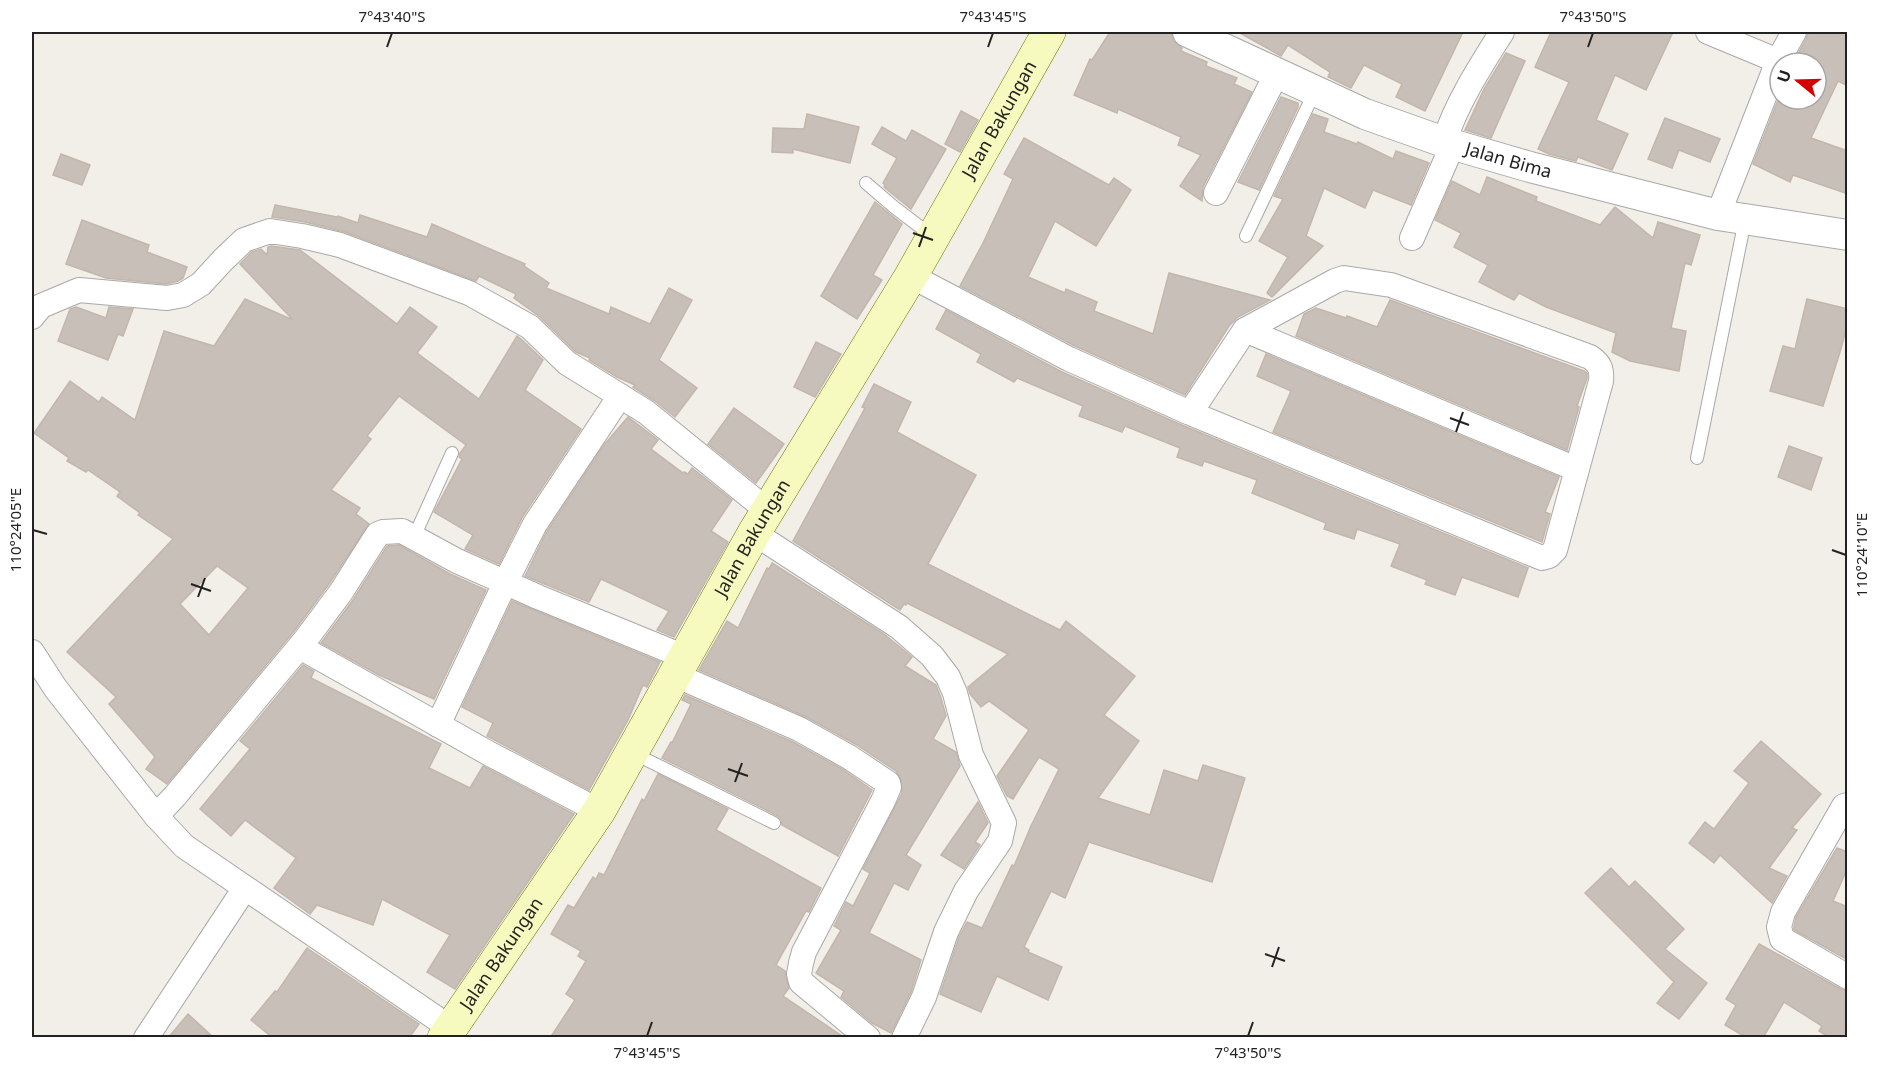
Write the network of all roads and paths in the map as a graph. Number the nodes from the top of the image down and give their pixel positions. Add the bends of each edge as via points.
1 (1049, 32) edge
2 (1188, 32) edge
3 (1502, 32) edge
4 (1708, 32) edge
5 (1794, 32) edge
6 (1784, 51) edge
7 (1768, 57) edge
8 (1277, 74) junction
9 (1315, 91) junction
10 (1768, 95) edge
11 (1448, 143) junction
12 (866, 183) dead end
13 (1216, 193) dead end
14 (1732, 217) junction
15 (1848, 235) edge
16 (933, 236) junction
17 (1246, 236) dead end
18 (1412, 238) dead end
19 (911, 276) junction
20 (32, 317) edge
21 (1245, 330) junction
22 (620, 396) junction
23 (1190, 413) junction
24 (452, 453) dead end
25 (1697, 458) dead end
26 (1576, 469) junction
27 (761, 522) junction
28 (414, 537) junction
29 (505, 583) junction
30 (300, 647) junction
31 (32, 652) edge
32 (680, 666) junction
33 (438, 725) junction
34 (632, 752) junction
35 (1848, 805) edge
36 (599, 811) junction
37 (156, 816) junction
38 (774, 823) dead end
39 (245, 888) junction
40 (1848, 977) edge
41 (454, 1035) edge
42 (146, 1038) edge
43 (868, 1038) edge
44 (904, 1038) edge

1 - 16 main road, Jalan Bakungan
2 - 8 street, Jalan Bima
3 - 11 street via 1450,122
4 - 7 street
5 - 6 street
8 - 9 street, Jalan Bima
8 - 13 street
9 - 11 street, Jalan Bima via 1365,114
9 - 17 lane
10 - 14 street
11 - 14 street, Jalan Bima
11 - 18 street
12 - 16 lane
14 - 15 street, Jalan Bima
14 - 25 lane
16 - 19 main road, Jalan Bakungan
19 - 23 street via 1069,359
19 - 27 main road, Jalan Bakungan
20 - 22 street via 41,306 79,290 168,298 183,295 201,284 244,240 270,231 340,245 469,293 530,327 567,363
21 - 23 street
21 - 26 street
21 - 26 street via 1344,278 1391,285 1590,357 1602,372
22 - 27 street via 646,412
22 - 29 street via 535,524
23 - 26 street via 1542,558 1555,550
24 - 28 lane
27 - 32 main road, Jalan Bakungan
27 - 44 street via 932,656 955,693 971,755 1004,823 1000,841 966,891 946,932 924,997
28 - 29 street
28 - 30 street via 391,530 378,534
29 - 32 street
29 - 33 street
30 - 33 street
30 - 37 street
31 - 37 street via 56,689
32 - 34 main road, Jalan Bakungan
32 - 43 street via 849,757 888,783 883,801 804,952 800,974 801,982
33 - 36 street
34 - 36 main road, Jalan Bakungan
34 - 38 lane
35 - 40 street via 1784,912 1779,927 1782,939
36 - 41 main road, Jalan Bakungan
37 - 39 street via 184,846
39 - 41 street
39 - 42 street

